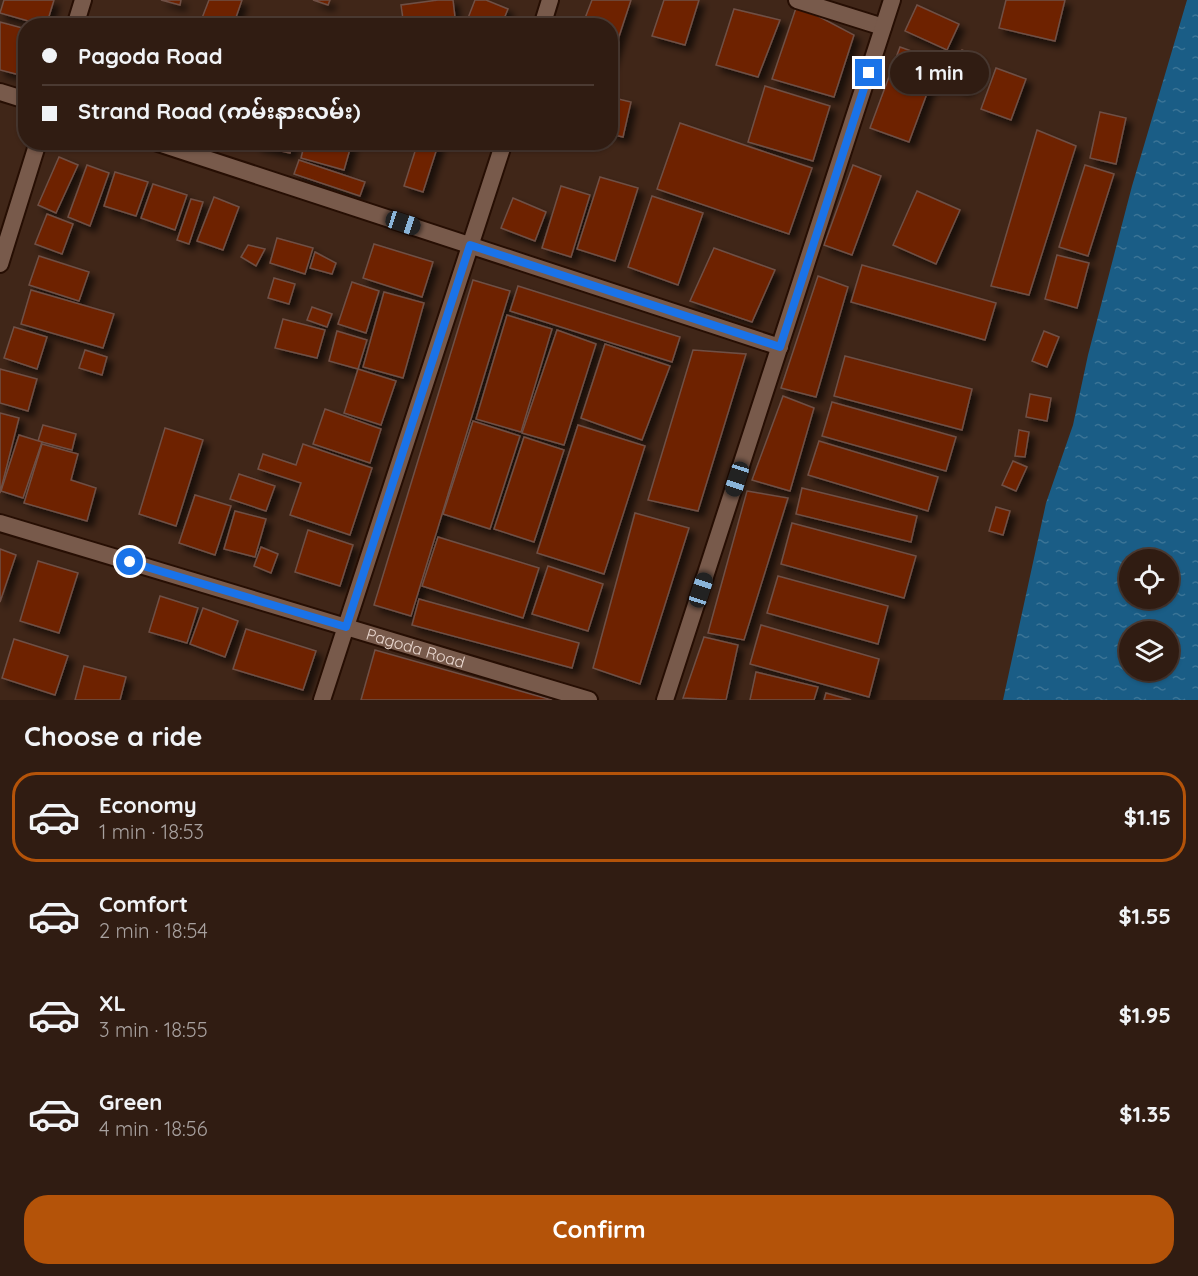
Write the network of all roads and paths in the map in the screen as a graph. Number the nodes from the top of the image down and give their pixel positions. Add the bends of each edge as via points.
1 (83, 0) edge
2 (550, 0) edge
3 (796, 0) edge
4 (892, 0) edge
5 (77, 18) edge
6 (544, 18) edge
7 (883, 27) junction
8 (0, 92) edge
9 (18, 98) edge
10 (36, 150) edge
11 (180, 150) edge
12 (501, 150) edge
13 (470, 245) junction
14 (0, 264) edge
15 (780, 347) junction
16 (0, 523) edge
17 (346, 627) junction
18 (322, 700) edge
19 (588, 700) edge
20 (665, 700) edge

1 - 5 street
2 - 6 street
3 - 7 street
4 - 7 street
7 - 15 street
8 - 9 street
10 - 14 street
11 - 13 street
12 - 13 street
13 - 15 street
13 - 17 street
15 - 20 street
16 - 17 street, Pagoda Road
17 - 18 street
17 - 19 street, Pagoda Road

